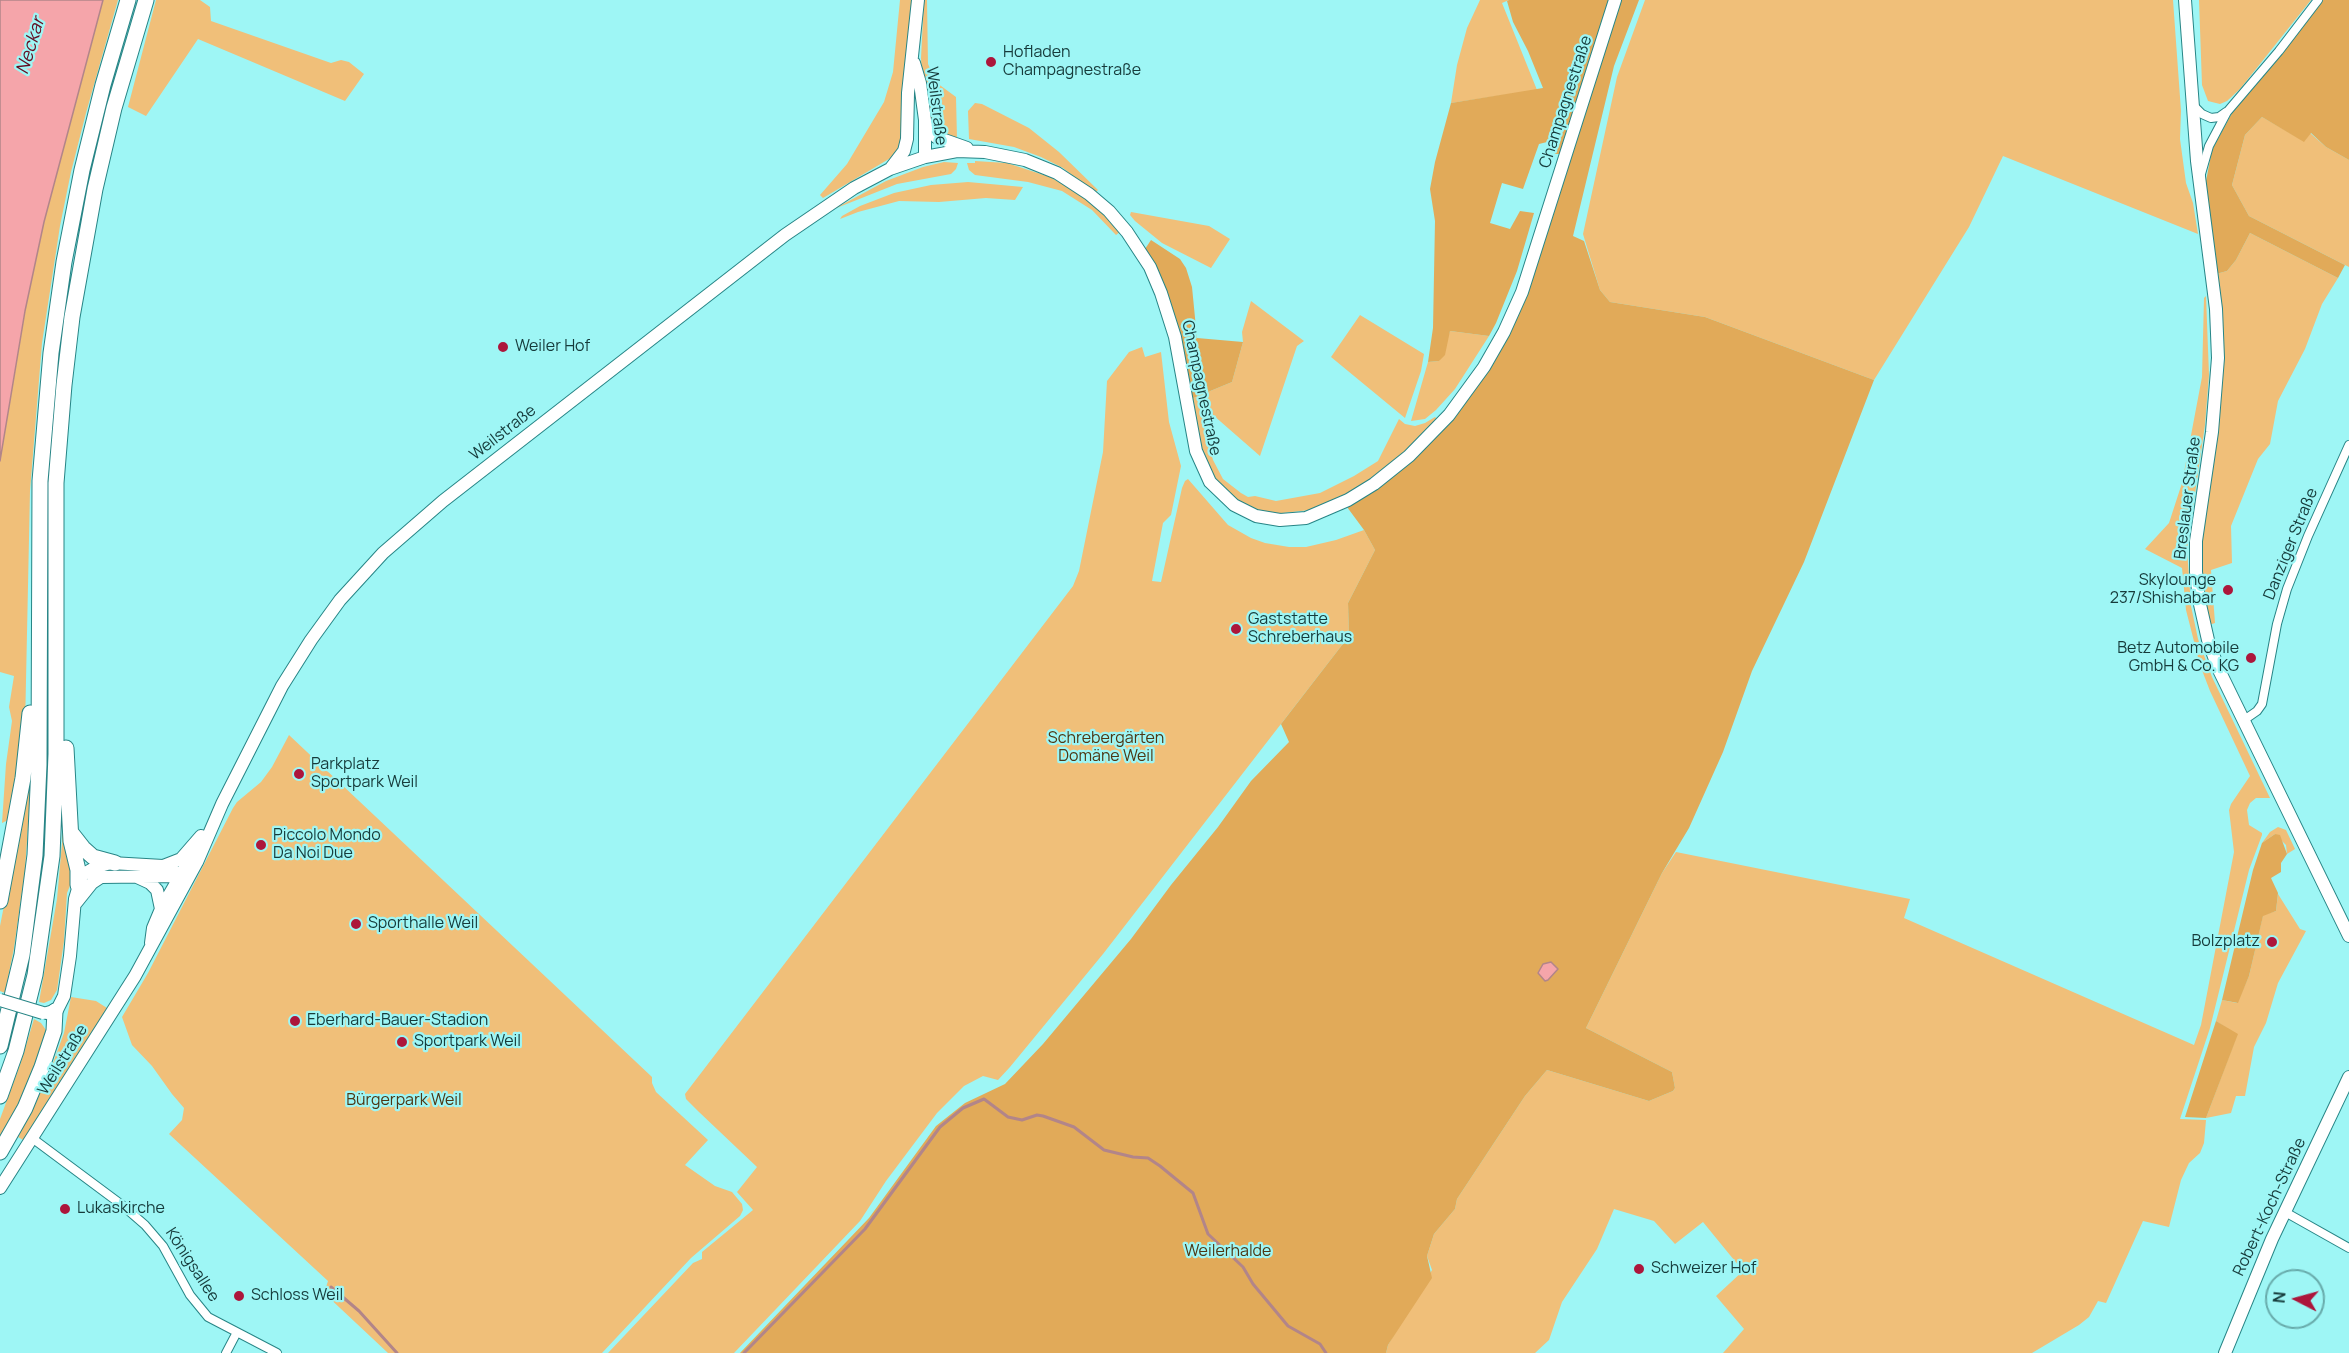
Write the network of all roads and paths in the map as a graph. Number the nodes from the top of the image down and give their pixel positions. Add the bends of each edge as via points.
1 (128, 0) edge
2 (146, 0) edge
3 (918, 0) edge
4 (1615, 0) edge
5 (2185, 0) edge
6 (2318, 0) edge
7 (913, 57) junction
8 (2192, 104) junction
9 (2227, 112) junction
10 (924, 120) junction
11 (909, 123) junction
12 (946, 147) junction
13 (925, 157) junction
14 (890, 169) junction
15 (2200, 184) junction
16 (2349, 446) edge
17 (39, 621) junction
18 (57, 712) junction
19 (2244, 720) junction
20 (222, 804) junction
21 (70, 830) junction
22 (201, 836) junction
23 (197, 862) junction
24 (115, 863) junction
25 (163, 866) junction
26 (136, 877) junction
27 (179, 877) junction
28 (78, 885) junction
29 (178, 898) junction
30 (0, 901) edge
31 (75, 904) junction
32 (161, 909) junction
33 (2349, 936) edge
34 (150, 948) junction
35 (0, 1000) edge
36 (49, 1012) junction
37 (0, 1046) edge
38 (2349, 1077) edge
39 (0, 1096) edge
40 (32, 1138) junction
41 (0, 1152) edge
42 (0, 1188) edge
43 (2285, 1212) junction
44 (2349, 1248) edge
45 (236, 1334) junction
46 (226, 1353) edge
47 (277, 1353) edge
48 (2225, 1353) edge

1 - 17 highway via 92,128 56,306 42,446
2 - 18 highway via 95,189 70,326 57,483
3 - 7 main road, Weilstraße
4 - 12 main road, Champagnestraße via 1530,268 1516,307 1490,358 1449,415 1409,456 1348,500 1306,518 1280,520 1248,513 1227,500 1206,475 1193,442 1179,357 1164,299 1143,256 1118,221 1089,194 1047,168 1014,157
5 - 8 main road, Breslauer Straße
6 - 9 street
7 - 10 main road, Weilstraße
7 - 11 main road, Weilstraße
8 - 9 street via 2211,118
8 - 15 main road, Breslauer Straße
9 - 15 street via 2207,152
10 - 12 main road
10 - 13 main road, Weilstraße
11 - 13 main road
11 - 14 main road, Weilstraße via 904,151
12 - 13 main road, Champagnestraße
13 - 14 main road, Weilstraße
14 - 20 main road, Weilstraße via 841,196 752,260 443,501 383,553 340,600 302,654
15 - 19 main road, Breslauer Straße via 2214,288 2218,358 2196,541 2196,582 2210,647
16 - 19 street, Danziger Straße via 2289,584 2262,704
17 - 30 highway via 27,757 8,831
17 - 37 highway via 35,855 22,955
18 - 21 highway via 66,745
18 - 39 highway via 54,827 46,912 29,1005
19 - 33 main road, Breslauer Straße
20 - 22 main road, Weilstraße
20 - 23 main road, Weilstraße
21 - 24 highway via 90,855
21 - 28 highway
22 - 25 main road via 181,859
22 - 27 main road, Weilstraße
23 - 27 main road
23 - 29 main road, Weilstraße
24 - 25 main road
24 - 28 main road via 87,870
25 - 27 main road
26 - 27 main road
26 - 31 main road via 101,877
26 - 32 main road via 157,890
27 - 29 main road
27 - 32 main road, Weilstraße
28 - 31 main road
29 - 34 main road, Weilstraße
31 - 36 main road via 65,990 61,1004
32 - 34 main road, Weilstraße
34 - 40 main road, Weilstraße
35 - 36 main road, bridge
36 - 41 highway via 55,1026 42,1067
38 - 43 main road, Robert-Koch-Straße
40 - 42 main road, Weilstraße
40 - 45 street, Königsallee via 145,1225 163,1246 200,1309
43 - 44 street
43 - 48 main road, Robert-Koch-Straße
45 - 46 street
45 - 47 street, Königsallee

